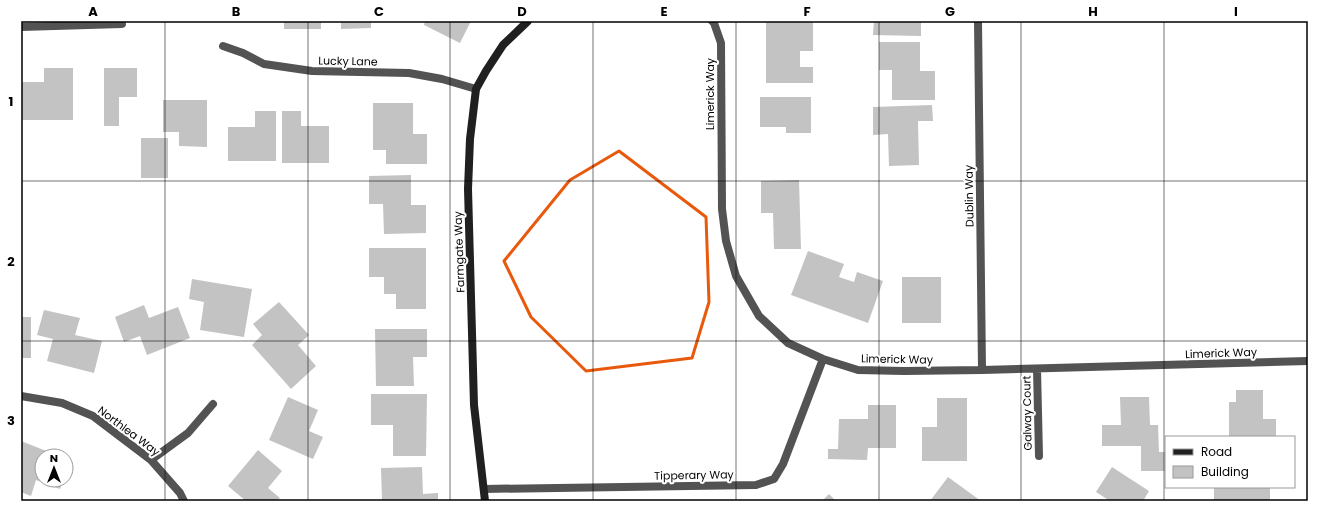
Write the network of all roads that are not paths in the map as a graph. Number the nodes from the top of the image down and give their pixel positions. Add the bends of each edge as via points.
1 (528, 21) edge
2 (712, 21) edge
3 (978, 21) edge
4 (122, 24) dead end
5 (21, 27) edge
6 (223, 46) dead end
7 (476, 89) junction
8 (823, 360) junction
9 (1308, 361) edge
10 (1037, 369) junction
11 (982, 370) junction
12 (21, 396) edge
13 (213, 404) dead end
14 (1038, 456) dead end
15 (151, 460) junction
16 (484, 489) junction
17 (184, 501) edge
18 (485, 501) edge

1 - 7 street, Farmgate Way via 503,45
2 - 8 street, Limerick Way via 721,43 722,209 726,241 736,276 759,316 788,343
3 - 11 street, Dublin Way
4 - 5 street
6 - 7 street, Lucky Lane via 264,64 312,71 410,73
7 - 16 street, Farmgate Way via 468,189 474,405
8 - 11 street, Limerick Way via 858,370
8 - 16 street, Tipperary Way via 783,464 774,479 756,484
9 - 10 street, Limerick Way
10 - 11 street, Limerick Way
10 - 14 street, Galway Court
12 - 15 street, Northlea Way via 62,403 93,416
13 - 15 street via 188,433
15 - 17 street, Northlea Way
16 - 18 street, Farmgate Way

